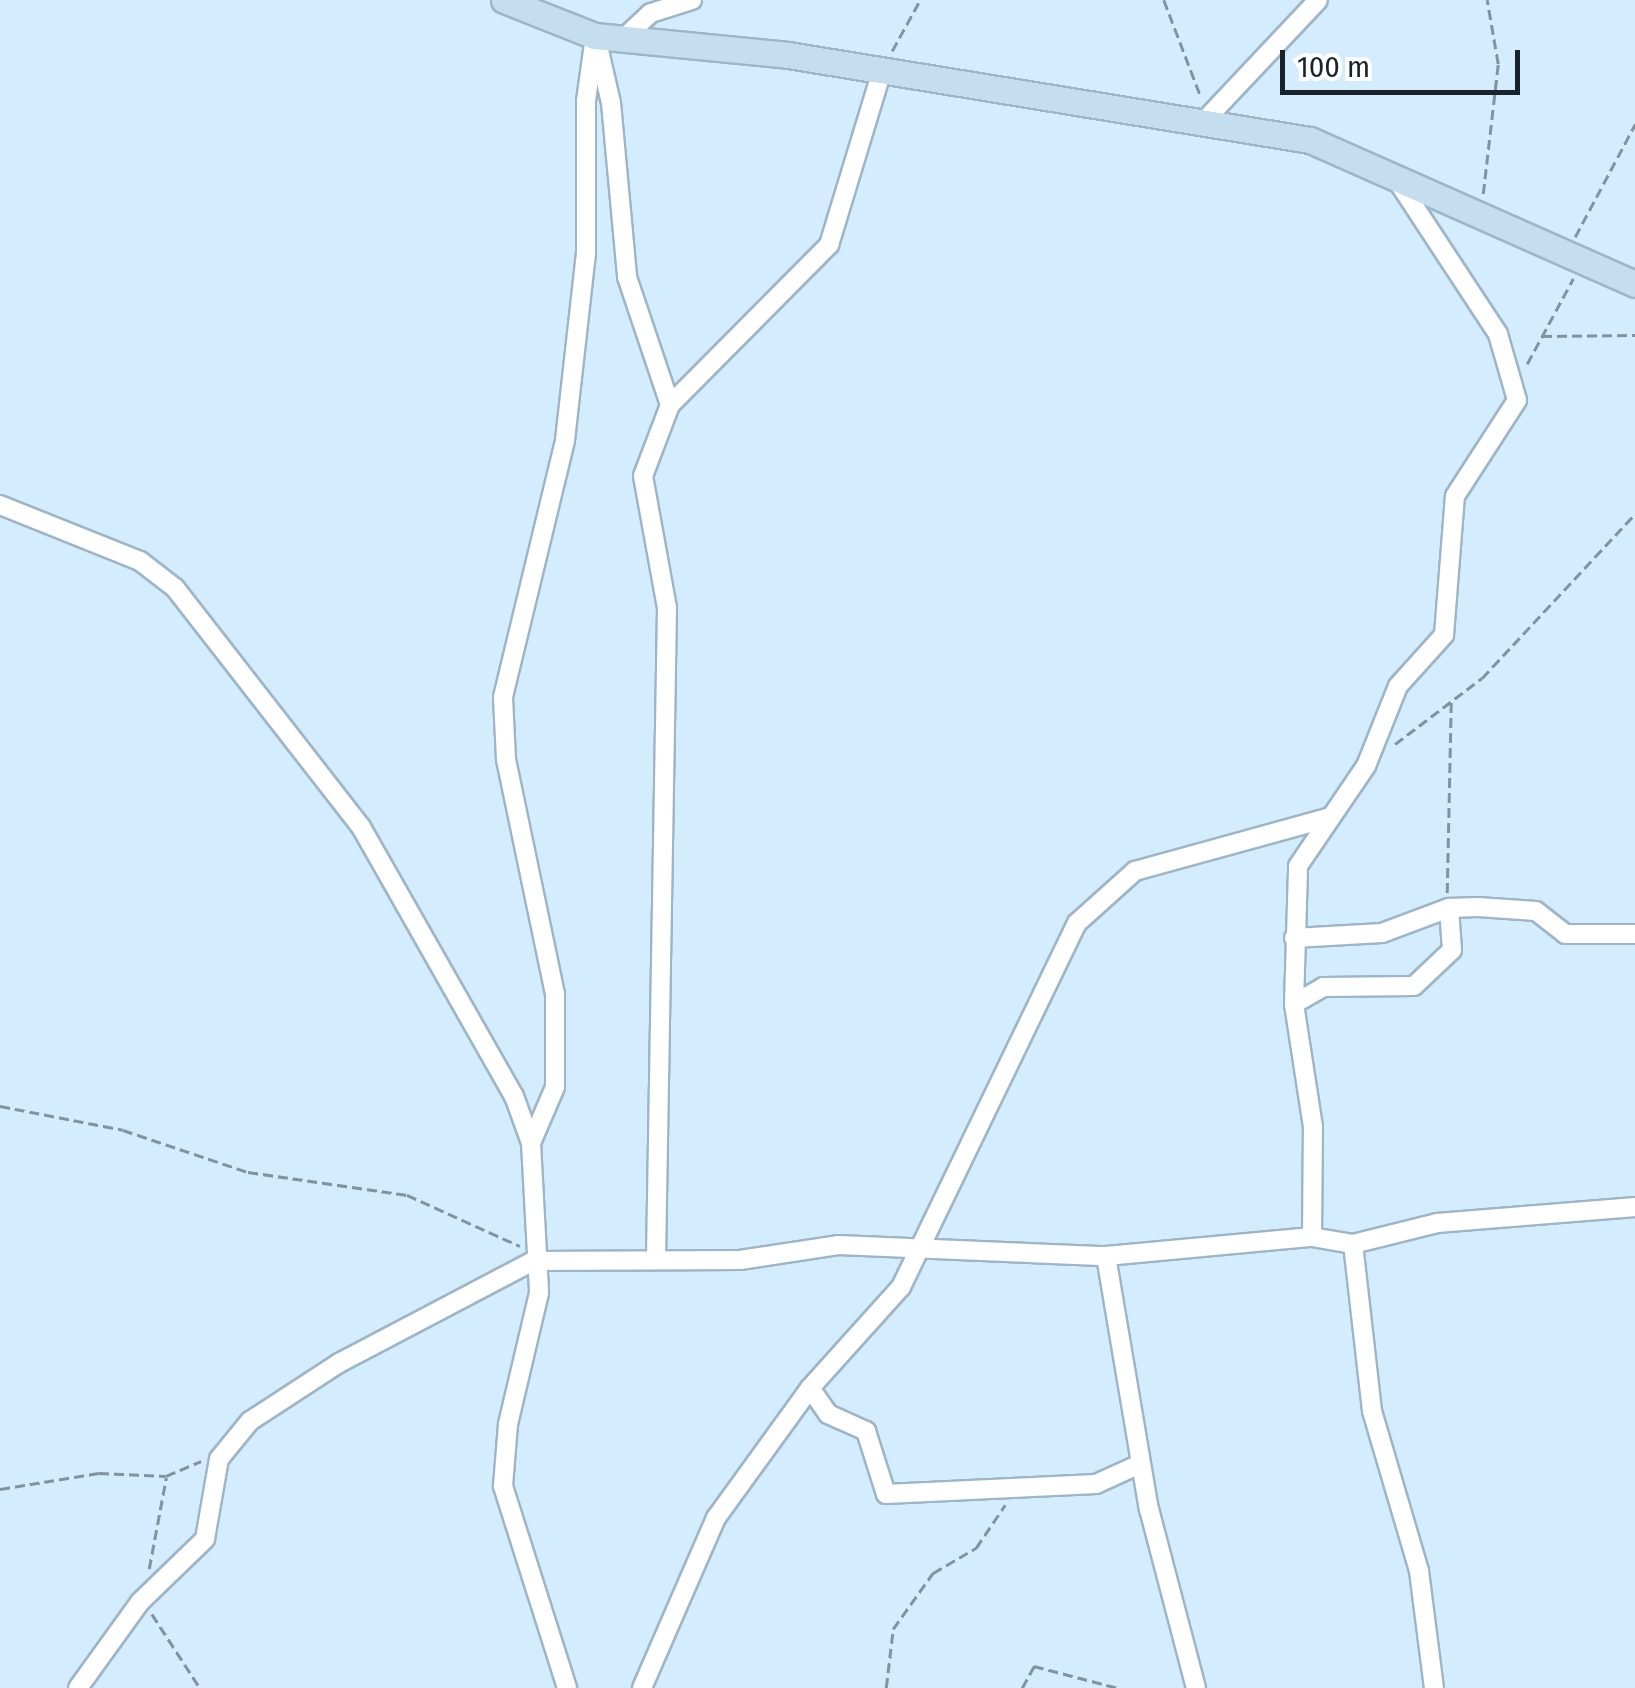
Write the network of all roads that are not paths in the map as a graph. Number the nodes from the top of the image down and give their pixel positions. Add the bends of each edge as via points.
1 (504, 0) edge
2 (692, 0) edge
3 (1318, 0) edge
4 (595, 36) junction
5 (624, 37) junction
6 (882, 71) junction
7 (1207, 115) junction
8 (1398, 182) junction
9 (1635, 284) edge
10 (670, 405) junction
11 (0, 505) edge
12 (1328, 818) junction
13 (1449, 908) junction
14 (1635, 934) edge
15 (1294, 938) junction
16 (1294, 1004) junction
17 (530, 1142) junction
18 (1635, 1207) edge
19 (1312, 1237) junction
20 (1354, 1244) junction
21 (921, 1250) junction
22 (532, 1254) junction
23 (1106, 1256) junction
24 (656, 1258) junction
25 (810, 1388) junction
26 (1140, 1464) junction
27 (78, 1688) edge
28 (567, 1688) edge
29 (642, 1688) edge
30 (1196, 1688) edge
31 (1434, 1688) edge

1 - 4 street
2 - 5 street via 651,14
3 - 7 street via 1266,64
4 - 5 street
4 - 10 street via 612,102 627,277
4 - 17 street via 586,101 586,254 566,440 503,697 506,759 555,994 555,1087
5 - 6 street
6 - 7 street
6 - 10 street via 824,254
7 - 8 street via 1310,140
8 - 9 street via 1576,253
8 - 12 street via 1498,334 1517,400 1456,496 1444,635 1398,686 1366,766
10 - 24 street via 643,492 664,565 666,608
11 - 17 street via 140,561 175,588 360,828 450,978
12 - 15 street via 1298,866
12 - 21 street via 1231,849 1164,859 1106,891 1077,924
13 - 14 street via 1536,911 1565,934
13 - 15 street via 1392,931
13 - 16 street via 1452,950 1414,986 1323,986
15 - 16 street
16 - 19 street via 1314,1127
17 - 22 street
18 - 20 street via 1436,1222
19 - 20 street
19 - 23 street
20 - 31 street via 1372,1411 1419,1571
21 - 23 street
21 - 24 street via 838,1245 754,1259
21 - 25 street via 901,1287
22 - 24 street
22 - 27 street via 456,1308 339,1362 250,1422 225,1448 205,1539 144,1599
22 - 28 street via 539,1293 508,1424 503,1486
23 - 26 street
25 - 26 street via 828,1414 866,1431 886,1494 1016,1493 1096,1484
25 - 29 street via 716,1518
26 - 30 street

